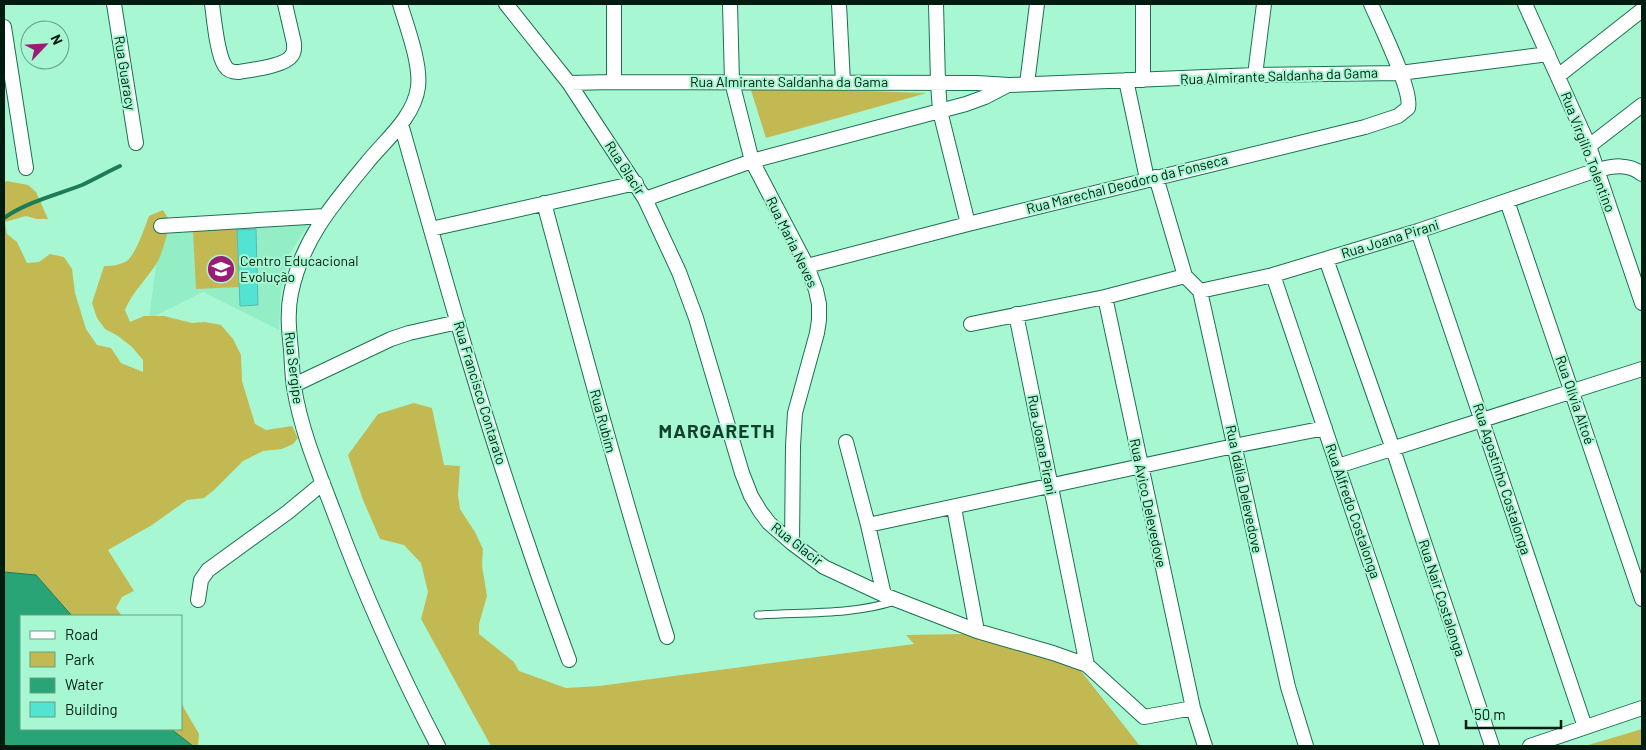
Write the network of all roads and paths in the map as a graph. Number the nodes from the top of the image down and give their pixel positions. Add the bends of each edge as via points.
1 (114, 4) edge
2 (212, 4) edge
3 (285, 4) edge
4 (400, 4) edge
5 (506, 4) edge
6 (614, 4) edge
7 (730, 4) edge
8 (839, 4) edge
9 (936, 4) edge
10 (1037, 4) edge
11 (1143, 4) edge
12 (1264, 4) edge
13 (1371, 4) edge
14 (1525, 4) edge
15 (1642, 10) edge
16 (4, 27) edge
17 (1548, 54) junction
18 (1400, 73) junction
19 (1255, 75) junction
20 (1558, 76) junction
21 (1126, 80) junction
22 (1143, 80) junction
23 (614, 82) junction
24 (732, 82) junction
25 (570, 83) junction
26 (843, 83) junction
27 (938, 83) junction
28 (1027, 84) junction
29 (1009, 85) junction
30 (1642, 105) edge
31 (940, 111) junction
32 (401, 124) junction
33 (136, 143) dead end
34 (1589, 146) junction
35 (752, 160) junction
36 (26, 168) dead end
37 (1597, 170) junction
38 (1642, 174) edge
39 (1152, 178) junction
40 (636, 183) junction
41 (645, 199) junction
42 (1507, 201) junction
43 (544, 203) junction
44 (325, 216) junction
45 (968, 224) junction
46 (161, 226) dead end
47 (431, 229) junction
48 (1418, 231) junction
49 (1326, 259) junction
50 (807, 266) junction
51 (1273, 275) junction
52 (1185, 276) junction
53 (1200, 291) junction
54 (1105, 297) junction
55 (1642, 303) edge
56 (1016, 314) junction
57 (458, 322) junction
58 (970, 324) dead end
59 (1642, 369) edge
60 (294, 386) junction
61 (1572, 392) junction
62 (1482, 420) junction
63 (1325, 428) junction
64 (846, 442) dead end
65 (1234, 446) junction
66 (1393, 449) junction
67 (1140, 466) junction
68 (1338, 466) junction
69 (323, 483) junction
70 (1050, 487) junction
71 (954, 508) junction
72 (868, 525) junction
73 (792, 543) junction
74 (884, 595) junction
75 (1642, 599) edge
76 (198, 600) dead end
77 (898, 600) junction
78 (758, 615) dead end
79 (976, 631) junction
80 (667, 637) dead end
81 (569, 660) dead end
82 (1087, 665) junction
83 (1193, 708) junction
84 (1642, 708) edge
85 (1585, 727) junction
86 (438, 746) edge
87 (1204, 746) edge
88 (1306, 746) edge
89 (1432, 746) edge
90 (1492, 746) edge
91 (1530, 746) edge

1 - 33 street, Rua Guaracy
2 - 3 street via 221,58 228,70 238,72 280,63 292,57 292,33
4 - 32 street, Rua Sergipe via 419,74 417,95
5 - 25 street, Rua Glacir
6 - 23 street
7 - 24 street, Rua Maria Neves
8 - 26 street
9 - 27 street
10 - 28 street
11 - 22 street
12 - 19 street
13 - 18 street
14 - 17 street, Rua Virgilio Tolentino
15 - 20 street
16 - 36 street
17 - 18 street, Rua Almirante Saldanha da Gama
17 - 20 street, Rua Virgilio Tolentino
18 - 19 street, Rua Almirante Saldanha da Gama
18 - 39 street, Rua Marechal Deodoro da Fonseca via 1410,103 1398,116
19 - 22 street, Rua Almirante Saldanha da Gama
20 - 34 street, Rua Virgilio Tolentino
21 - 22 street, Rua Almirante Saldanha da Gama
21 - 28 street, Rua Almirante Saldanha da Gama
21 - 39 street
23 - 24 street, Rua Almirante Saldanha da Gama
23 - 25 street, Rua Almirante Saldanha da Gama
24 - 26 street, Rua Almirante Saldanha da Gama
24 - 35 street, Rua Maria Neves
25 - 40 street, Rua Glacir
26 - 27 street, Rua Almirante Saldanha da Gama
27 - 29 street, Rua Almirante Saldanha da Gama
27 - 31 street
28 - 29 street, Rua Almirante Saldanha da Gama
29 - 31 street, Rua Almirante Saldanha da Gama via 977,100
30 - 34 street
31 - 35 street, Rua Almirante Saldanha da Gama
31 - 45 street
32 - 44 street, Rua Sergipe
32 - 47 street, Rua Francisco Contarato
34 - 37 street, Rua Virgilio Tolentino
35 - 41 street, Rua Almirante Saldanha da Gama
35 - 50 street, Rua Maria Neves
37 - 38 street, Rua Joana Pirani via 1617,165 1628,166
37 - 42 street, Rua Joana Pirani
37 - 55 street, Rua Virgilio Tolentino
39 - 45 street, Rua Marechal Deodoro da Fonseca
39 - 52 street
40 - 41 street, Rua Glacir
40 - 43 street
41 - 73 street, Rua Glacir via 696,318 751,496 769,523
42 - 48 street, Rua Joana Pirani
42 - 61 street, Rua Olívia Altoé
43 - 47 street
43 - 80 street, Rua Rubim via 610,449
44 - 46 street
44 - 60 street, Rua Sergipe via 307,244 291,294 288,318
45 - 50 street, Rua Marechal Deodoro da Fonseca
47 - 57 street, Rua Francisco Contarato
48 - 49 street, Rua Joana Pirani
48 - 62 street, Rua Agostinho Costalonga
49 - 51 street, Rua Joana Pirani
49 - 66 street, Rua Nair Costalonga
50 - 73 street, Rua Maria Neves via 816,290 820,320 795,413
51 - 53 street, Rua Joana Pirani
51 - 63 street, Rua Alfredo Costalonga
52 - 53 street
52 - 54 street
53 - 65 street, Rua Idália Delevedove
54 - 56 street
54 - 67 street, Rua Avico Delevedove
56 - 58 street
56 - 70 street, Rua Joana Pirani
57 - 60 street via 392,339
57 - 81 street, Rua Francisco Contarato via 524,535
59 - 61 street
60 - 69 street, Rua Sergipe
61 - 62 street
61 - 75 street, Rua Olívia Altoé
62 - 66 street
62 - 85 street, Rua Agostinho Costalonga
63 - 65 street
63 - 68 street, Rua Alfredo Costalonga
64 - 72 street
65 - 67 street
65 - 88 street, Rua Idália Delevedove via 1288,687
66 - 68 street
66 - 90 street, Rua Nair Costalonga
67 - 70 street
67 - 83 street, Rua Avico Delevedove
68 - 89 street, Rua Alfredo Costalonga
69 - 76 street via 208,570 202,580
69 - 86 street, Rua Sergipe via 359,578
70 - 71 street
70 - 82 street, Rua Joana Pirani
71 - 72 street
71 - 79 street
72 - 74 street
73 - 74 street, Rua Glacir via 824,567
74 - 77 street, Rua Glacir
77 - 78 lane via 862,609
77 - 79 street, Rua Glacir
79 - 82 street, Rua Glacir
82 - 83 street, Rua Glacir via 1144,717
83 - 87 street, Rua Avico Delevedove
84 - 85 street
85 - 91 street

